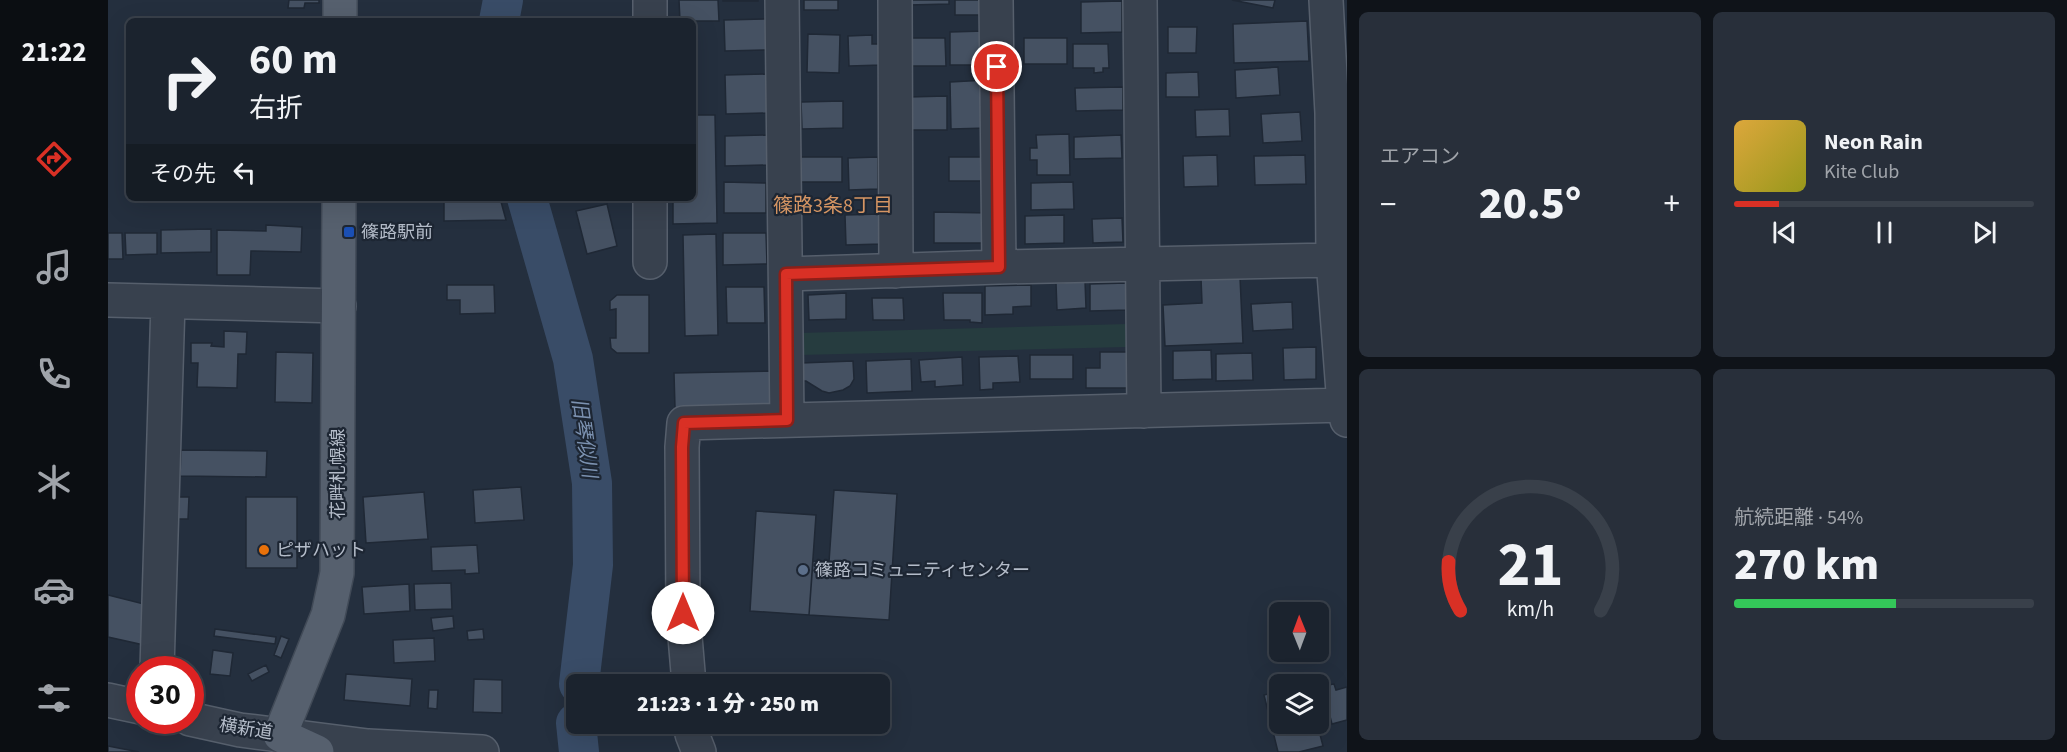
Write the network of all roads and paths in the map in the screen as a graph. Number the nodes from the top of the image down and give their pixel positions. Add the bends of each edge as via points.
1 (340, 0) edge
2 (650, 0) edge
3 (782, 0) edge
4 (895, 0) edge
5 (996, 0) edge
6 (1140, 0) edge
7 (1326, 0) edge
8 (340, 18) edge
9 (650, 18) edge
10 (339, 201) edge
11 (650, 201) edge
12 (1333, 260) junction
13 (650, 262) dead end
14 (1143, 265) junction
15 (999, 267) junction
16 (896, 271) junction
17 (786, 274) junction
18 (108, 300) edge
19 (168, 302) junction
20 (339, 306) junction
21 (1144, 411) junction
22 (1346, 412) edge
23 (787, 420) junction
24 (157, 656) edge
25 (688, 674) edge
26 (108, 700) edge
27 (126, 704) edge
28 (204, 722) edge
29 (692, 734) edge
30 (277, 743) edge
31 (318, 752) edge
32 (482, 752) edge
33 (699, 752) edge

1 - 8 main road
2 - 9 street
3 - 17 street
4 - 16 street
5 - 15 street
6 - 14 street
7 - 12 street
10 - 20 main road, 花畔札幌線
11 - 13 street
12 - 14 street
12 - 22 street
14 - 15 street
14 - 21 street
15 - 16 street
16 - 17 street
17 - 23 street
18 - 19 street
19 - 20 street
19 - 24 street
20 - 30 main road, 花畔札幌線 via 337,573 328,615
21 - 22 street
21 - 23 street
23 - 25 street via 684,423 683,613
26 - 27 street
28 - 30 street, 横新道
29 - 33 street
30 - 31 main road
30 - 32 street, 横新道

